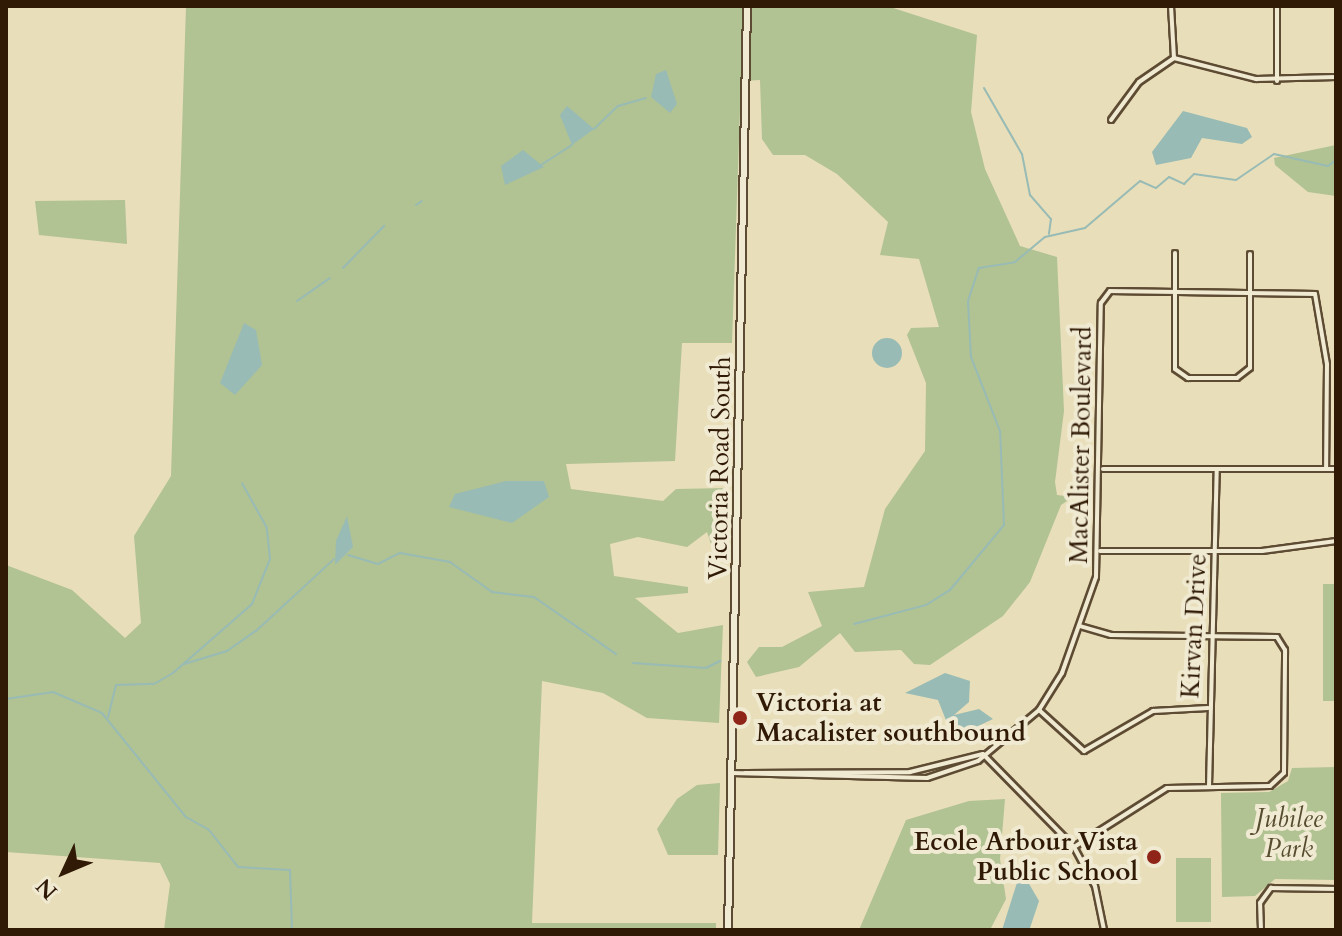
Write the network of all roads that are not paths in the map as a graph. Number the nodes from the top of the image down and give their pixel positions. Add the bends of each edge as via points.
1 (747, 6) edge
2 (1171, 6) edge
3 (1277, 6) edge
4 (1174, 58) junction
5 (1336, 77) edge
6 (1277, 81) junction
7 (1111, 120) dead end
8 (1175, 253) dead end
9 (1250, 254) dead end
10 (1175, 290) junction
11 (1250, 291) junction
12 (1103, 469) junction
13 (1217, 469) junction
14 (1326, 469) junction
15 (1336, 469) edge
16 (1336, 541) edge
17 (1100, 551) junction
18 (1217, 551) junction
19 (1080, 626) junction
20 (1209, 634) junction
21 (1208, 708) junction
22 (1039, 710) junction
23 (983, 754) junction
24 (811, 770) junction
25 (732, 773) junction
26 (745, 773) junction
27 (811, 778) junction
28 (1209, 786) junction
29 (1074, 847) junction
30 (1336, 889) edge
31 (728, 930) edge
32 (1104, 930) edge
33 (1261, 930) edge

1 - 25 main road, Victoria Road South
2 - 4 street
3 - 6 street
4 - 6 street
4 - 7 street via 1139,82
5 - 6 street
8 - 10 street
9 - 11 street
10 - 11 street, MacAlister Boulevard
10 - 11 street via 1175,369 1188,378 1224,378 1250,368
10 - 12 street, MacAlister Boulevard via 1115,290 1103,298
11 - 14 street, MacAlister Boulevard via 1309,290 1318,298
12 - 13 street
12 - 17 street, MacAlister Boulevard
13 - 14 street
13 - 18 street, Kirvan Drive
14 - 15 street
16 - 18 street
17 - 18 street
17 - 19 street, MacAlister Boulevard
18 - 20 street, Kirvan Drive
19 - 20 street via 1111,635
19 - 22 street, MacAlister Boulevard
20 - 21 street, Kirvan Drive
20 - 28 street via 1269,635 1285,650 1282,779 1270,786
21 - 22 street via 1153,711 1084,751
21 - 28 street, Kirvan Drive
22 - 23 street, MacAlister Boulevard
23 - 24 street, MacAlister Boulevard via 919,772
23 - 27 street, MacAlister Boulevard via 927,778
23 - 29 street
24 - 26 street, MacAlister Boulevard
24 - 27 street
25 - 26 street, MacAlister Boulevard
25 - 31 main road, Victoria Road South
26 - 27 street, MacAlister Boulevard
28 - 29 street via 1167,788
29 - 32 street via 1095,886
30 - 33 street via 1271,888 1260,903

